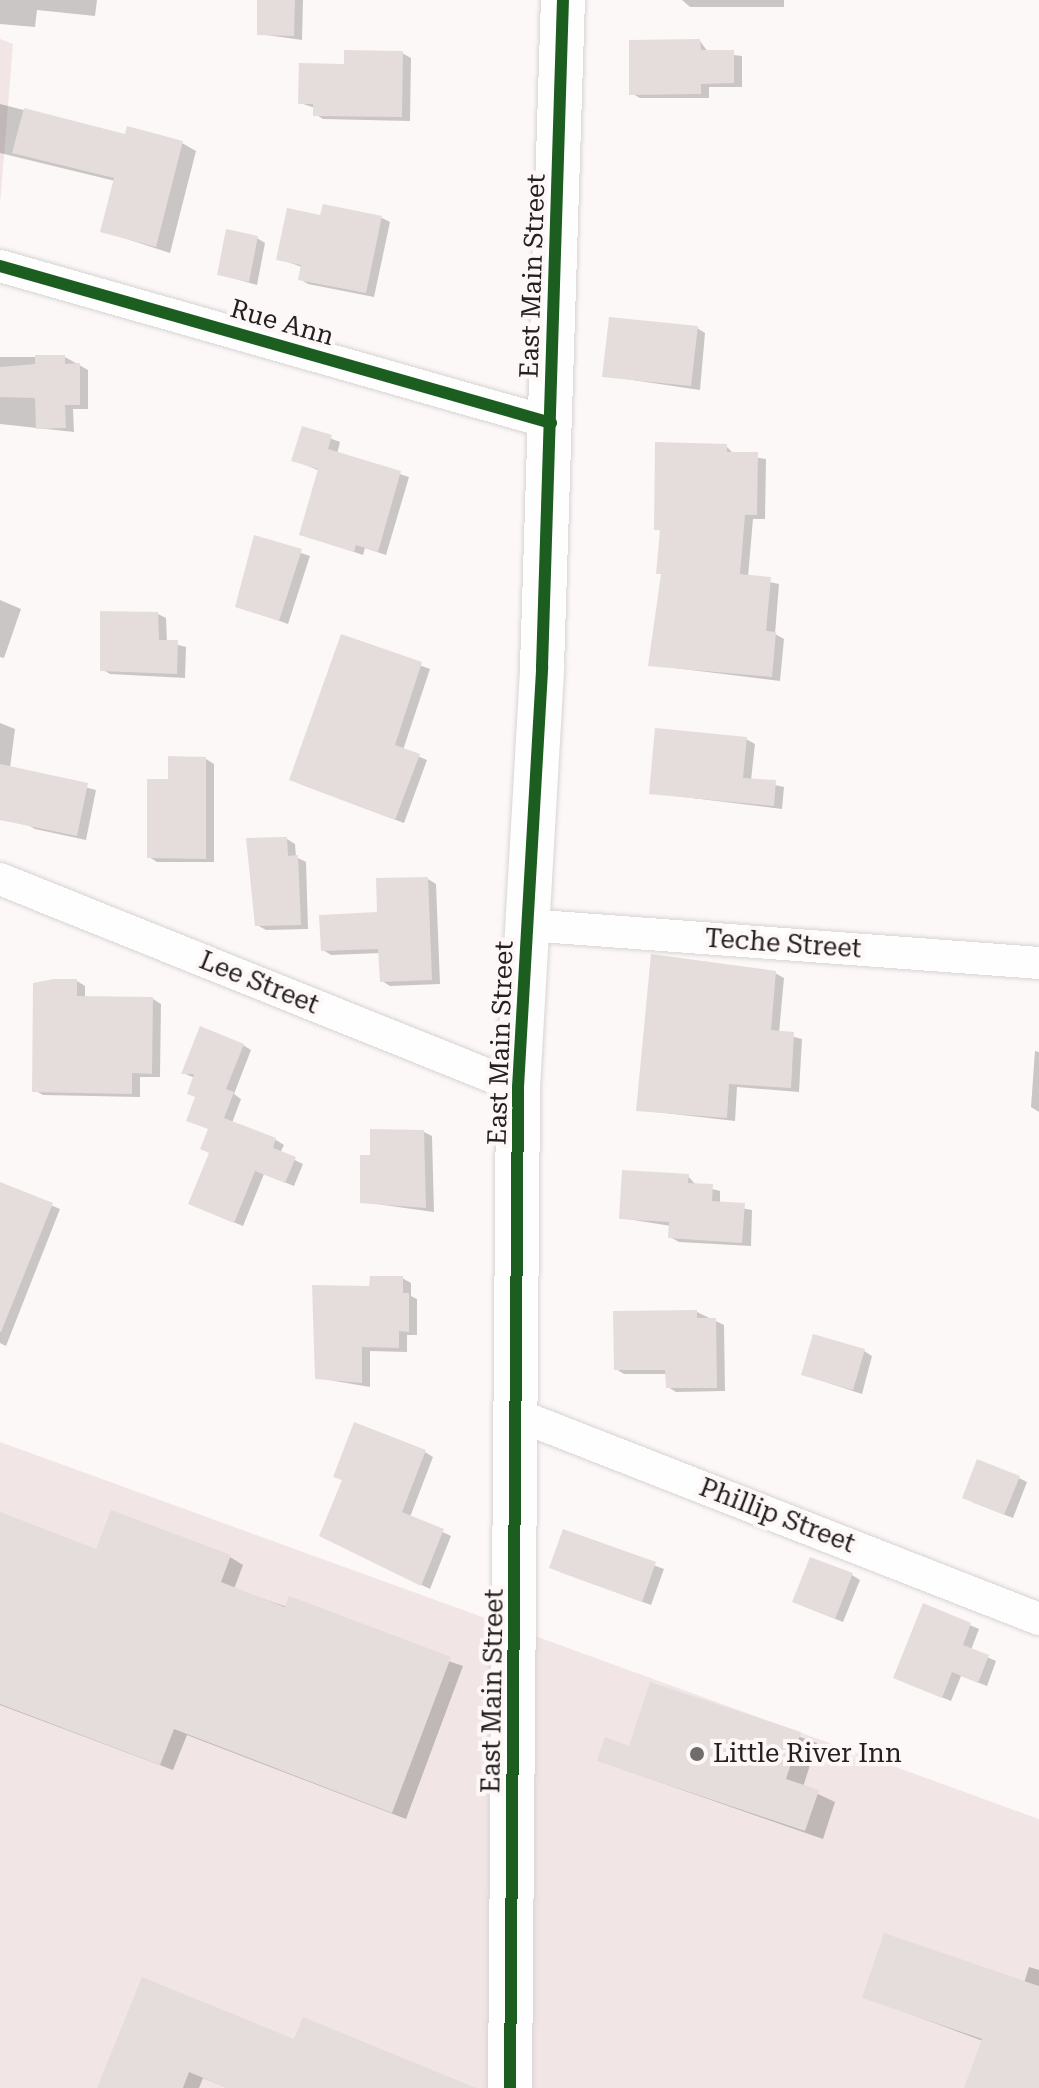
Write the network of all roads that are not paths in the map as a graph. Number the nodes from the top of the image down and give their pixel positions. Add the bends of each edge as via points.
1 (563, 0) edge
2 (0, 266) edge
3 (551, 423) junction
4 (0, 879) edge
5 (527, 925) junction
6 (1039, 963) edge
7 (518, 1087) junction
8 (515, 1414) junction
9 (1039, 1619) edge
10 (510, 2088) edge

1 - 3 main road, East Main Street
2 - 3 street, Rue Ann
3 - 5 main road, East Main Street
4 - 7 street, Lee Street
5 - 6 street, Teche Street
5 - 7 main road, East Main Street
7 - 8 main road, East Main Street
8 - 9 street, Phillip Street
8 - 10 main road, East Main Street

